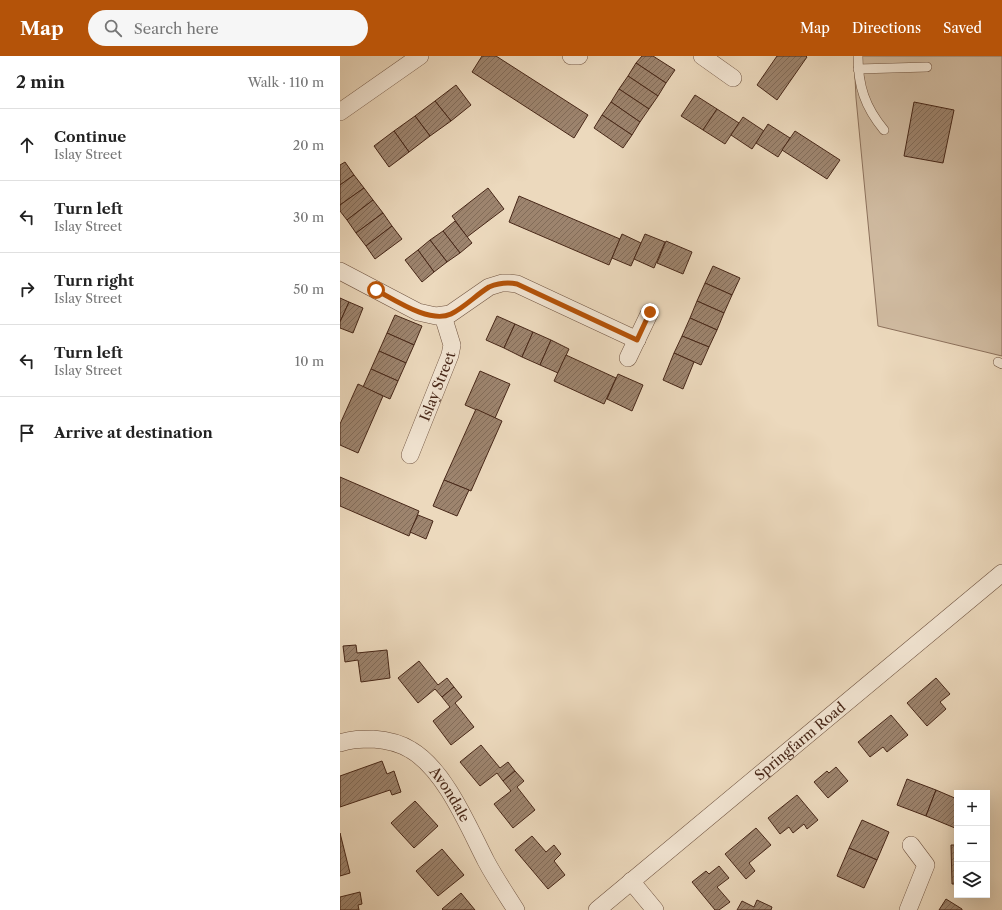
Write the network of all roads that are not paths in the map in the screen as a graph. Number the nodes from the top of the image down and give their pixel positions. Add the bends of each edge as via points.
1 (420, 56) edge
2 (571, 56) edge
3 (579, 56) edge
4 (702, 56) edge
5 (858, 56) edge
6 (927, 67) dead end
7 (858, 69) junction
8 (732, 78) dead end
9 (341, 109) edge
10 (884, 130) dead end
11 (340, 271) edge
12 (650, 312) dead end
13 (443, 316) junction
14 (637, 340) junction
15 (628, 358) dead end
16 (410, 455) dead end
17 (1002, 573) edge
18 (340, 743) edge
19 (911, 845) dead end
20 (631, 881) junction
21 (516, 910) edge
22 (597, 910) edge
23 (655, 910) edge
24 (908, 910) edge

1 - 9 street
2 - 3 street
4 - 8 street
5 - 7 lane
6 - 7 lane
7 - 10 lane via 864,99 873,117
11 - 13 street via 418,312
12 - 14 street
13 - 14 street via 450,314 489,287 509,283 517,284
13 - 16 street, Islay Street via 452,345 450,355
14 - 15 street
17 - 20 street, Springfarm Road
18 - 21 street, Avondale via 361,738 382,739 398,743 426,761 459,809 487,863
19 - 24 street via 926,865
20 - 22 street, Springfarm Road
20 - 23 street

